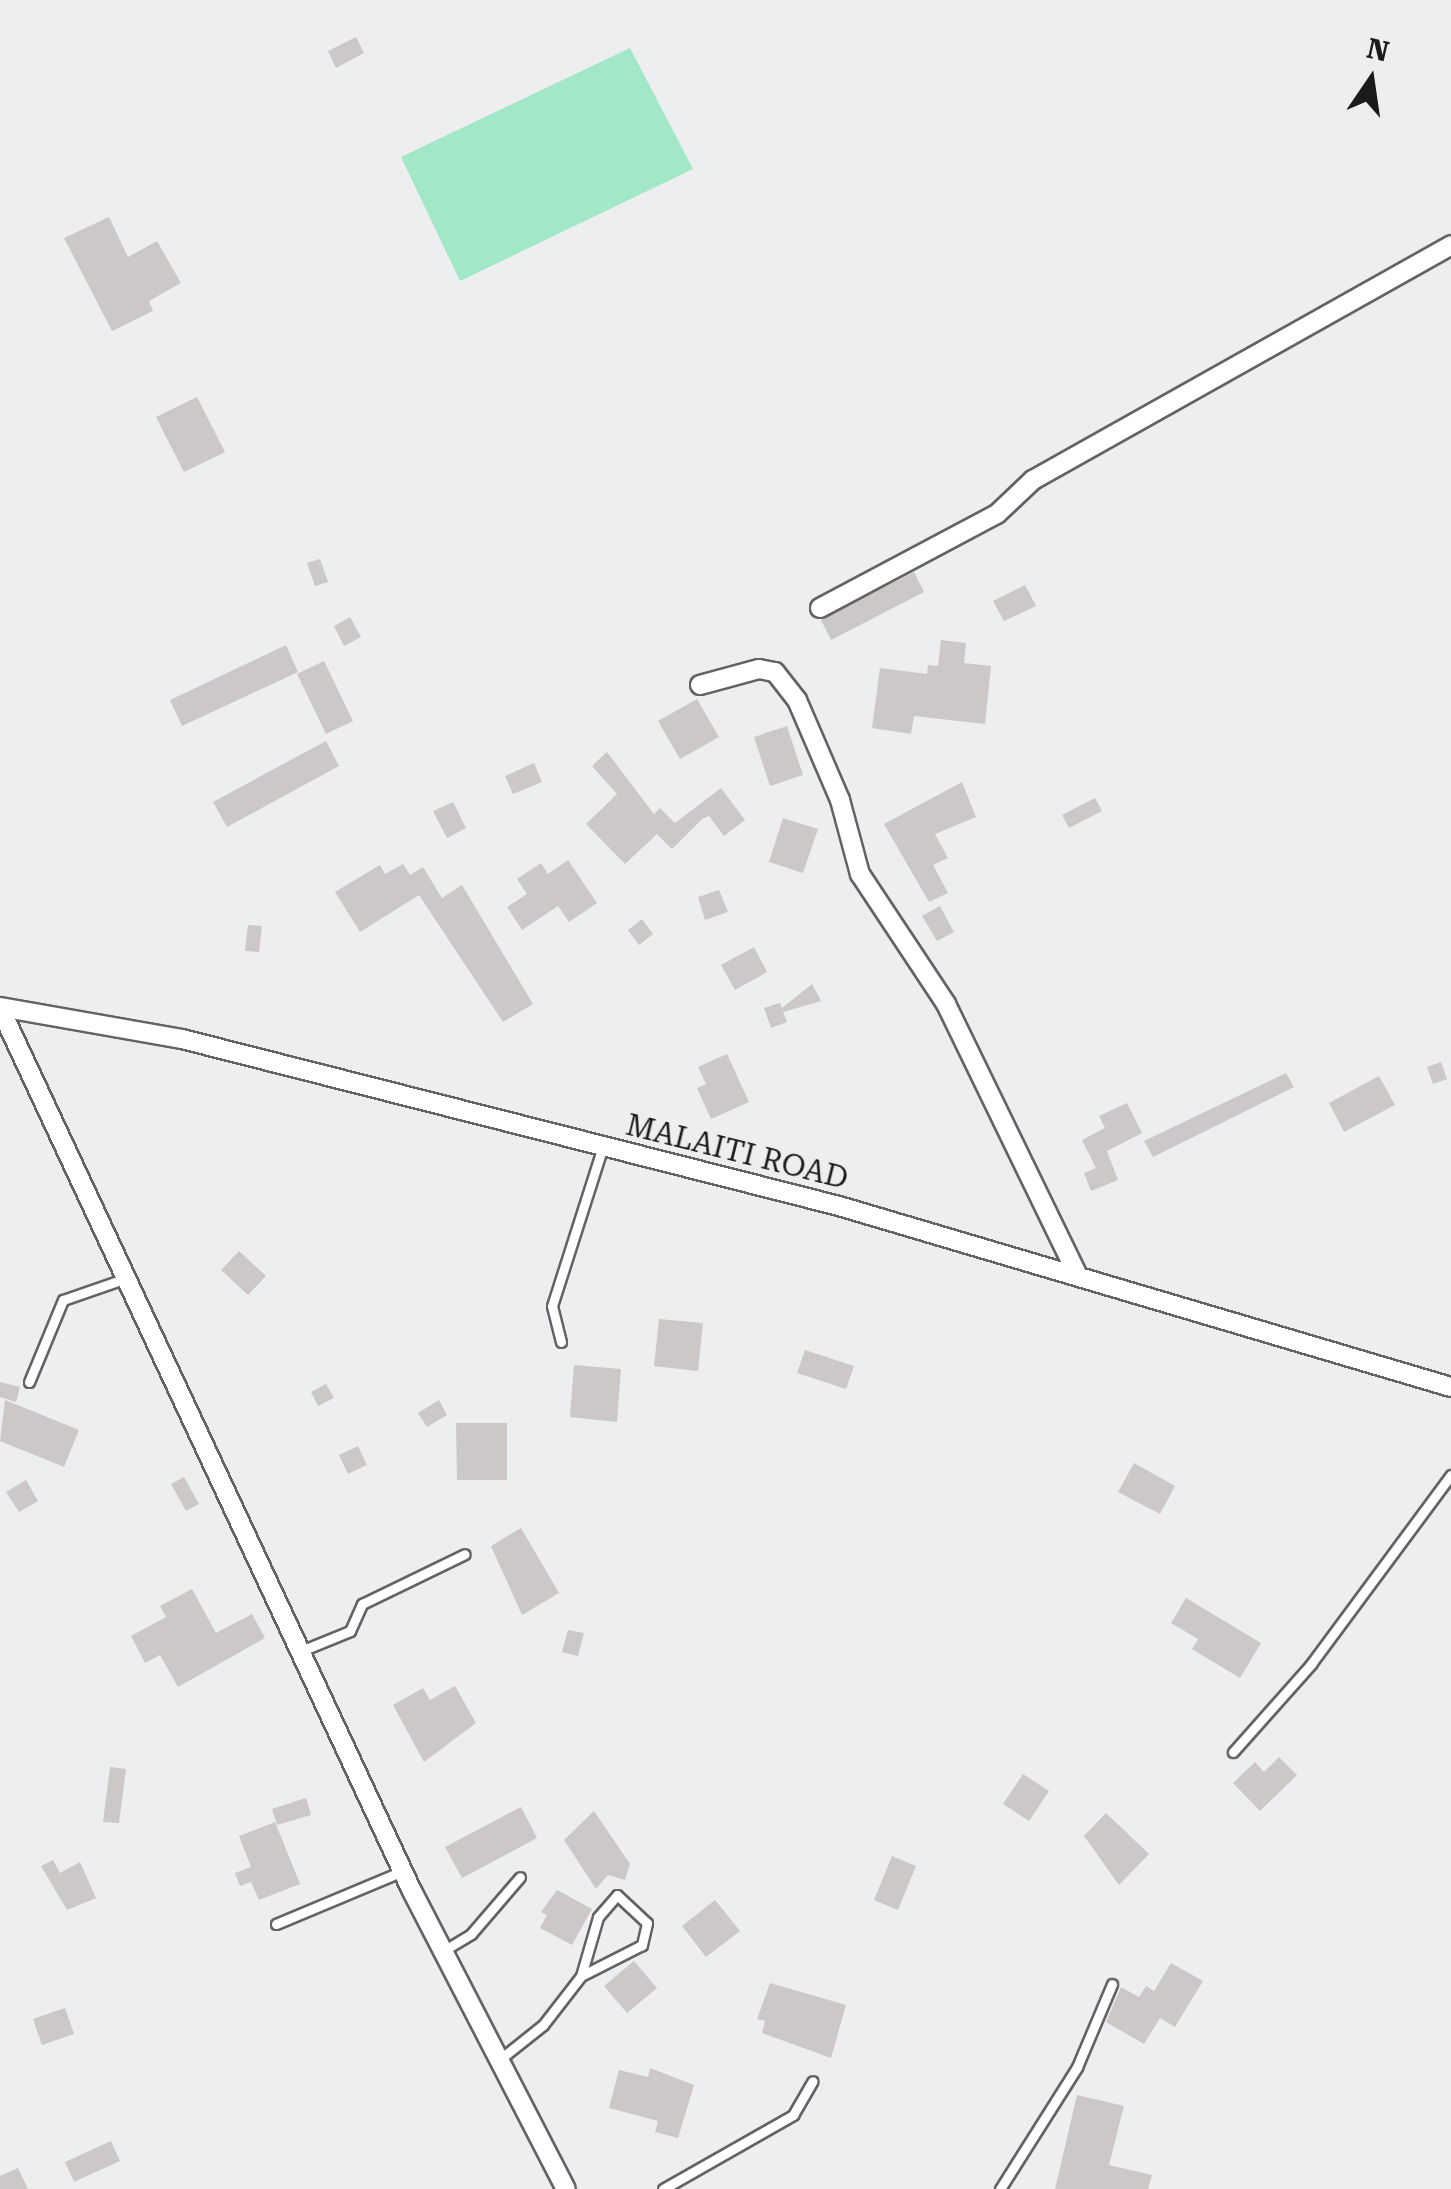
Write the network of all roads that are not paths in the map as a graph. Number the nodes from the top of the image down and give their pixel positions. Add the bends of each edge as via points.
1 (1451, 245) edge
2 (820, 608) dead end
3 (700, 685) dead end
4 (0, 1007) edge
5 (603, 1146) junction
6 (1077, 1274) junction
7 (127, 1278) junction
8 (561, 1342) dead end
9 (29, 1382) dead end
10 (1451, 1387) edge
11 (1451, 1475) edge
12 (465, 1554) dead end
13 (301, 1651) junction
14 (1233, 1752) dead end
15 (403, 1871) junction
16 (520, 1877) dead end
17 (276, 1924) dead end
18 (443, 1951) junction
19 (580, 1976) junction
20 (1112, 1984) dead end
21 (500, 2060) junction
22 (812, 2080) dead end
23 (566, 2189) edge
24 (662, 2189) edge
25 (1000, 2189) edge

1 - 2 street via 1033,480 997,514
3 - 6 street via 760,669 776,672 797,700 840,800 860,874 946,1004
4 - 5 street, MALAITI ROAD via 182,1039
4 - 7 street
5 - 6 street, MALAITI ROAD
5 - 8 lane via 552,1306
6 - 10 street, MALAITI ROAD
7 - 9 lane via 63,1300
7 - 13 street
11 - 14 lane via 1311,1664
12 - 13 lane via 362,1604 350,1631
13 - 15 street
15 - 17 lane
15 - 18 street
16 - 18 lane via 471,1934
18 - 21 street
19 - 19 lane via 598,1918 617,1895 647,1923 642,1945
19 - 21 lane via 543,2024
20 - 25 lane via 1077,2066
21 - 23 street
22 - 24 lane via 793,2115

